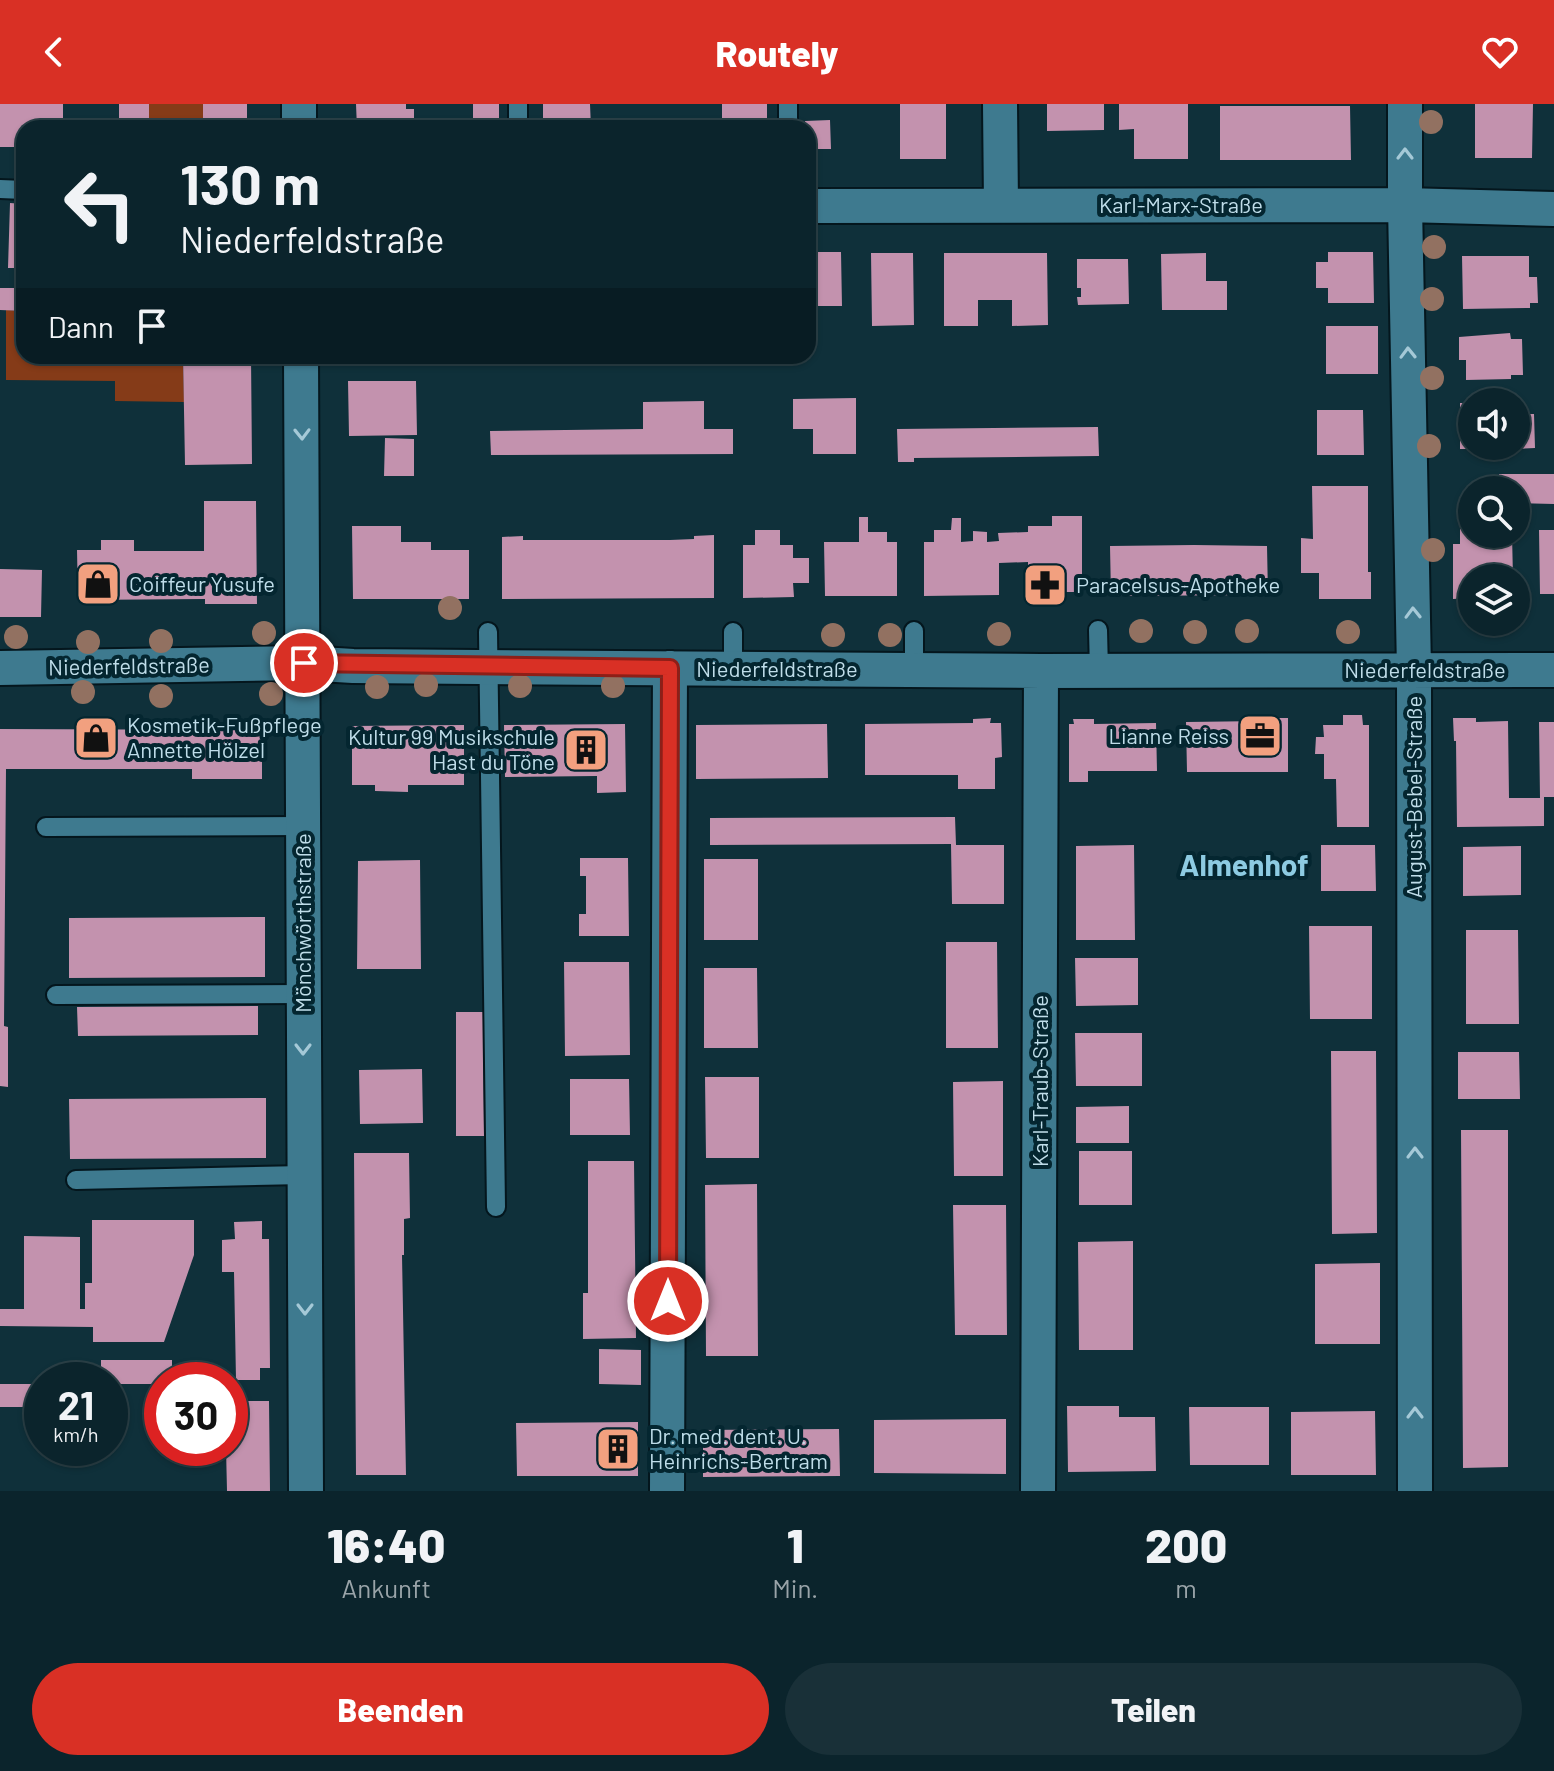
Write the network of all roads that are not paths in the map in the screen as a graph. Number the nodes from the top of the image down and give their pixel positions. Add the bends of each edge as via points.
1 (1000, 104) edge
2 (1405, 104) edge
3 (1001, 205) junction
4 (1405, 205) junction
5 (816, 206) edge
6 (1554, 209) edge
7 (301, 364) edge
8 (1098, 630) dead end
9 (914, 631) dead end
10 (488, 632) dead end
11 (733, 632) dead end
12 (304, 663) junction
13 (488, 667) junction
14 (0, 668) edge
15 (670, 668) junction
16 (733, 668) junction
17 (914, 670) junction
18 (1414, 670) junction
19 (1554, 670) edge
20 (1041, 671) junction
21 (1099, 671) junction
22 (302, 826) junction
23 (46, 827) dead end
24 (303, 994) junction
25 (56, 995) dead end
26 (304, 1175) junction
27 (76, 1180) dead end
28 (496, 1207) dead end
29 (306, 1491) edge
30 (667, 1491) edge
31 (1038, 1491) edge
32 (1415, 1491) edge

1 - 3 street
4 -> 2 street, August-Bebel-Straße
3 - 4 street, Karl-Marx-Straße
3 - 5 street, Karl-Marx-Straße
4 - 6 street, Karl-Marx-Straße
18 -> 4 street, August-Bebel-Straße
7 -> 12 street, Mönchwörthstraße
8 - 21 lane
9 - 17 lane
10 - 13 lane
11 - 16 lane
12 - 13 street, Niederfeldstraße
12 - 14 street, Niederfeldstraße
12 - 22 street, Mönchwörthstraße
13 - 15 street, Niederfeldstraße
13 - 28 lane
15 - 16 street, Niederfeldstraße
15 - 30 street
16 - 17 street, Niederfeldstraße
17 - 20 street, Niederfeldstraße
18 - 19 street, Niederfeldstraße
18 - 21 street, Niederfeldstraße
32 -> 18 street, August-Bebel-Straße
20 - 21 street, Niederfeldstraße
20 - 31 street, Karl-Traub-Straße
22 - 23 lane
22 - 24 street, Mönchwörthstraße
24 - 25 lane
24 -> 26 street, Mönchwörthstraße
26 - 27 lane
26 -> 29 street, Mönchwörthstraße

